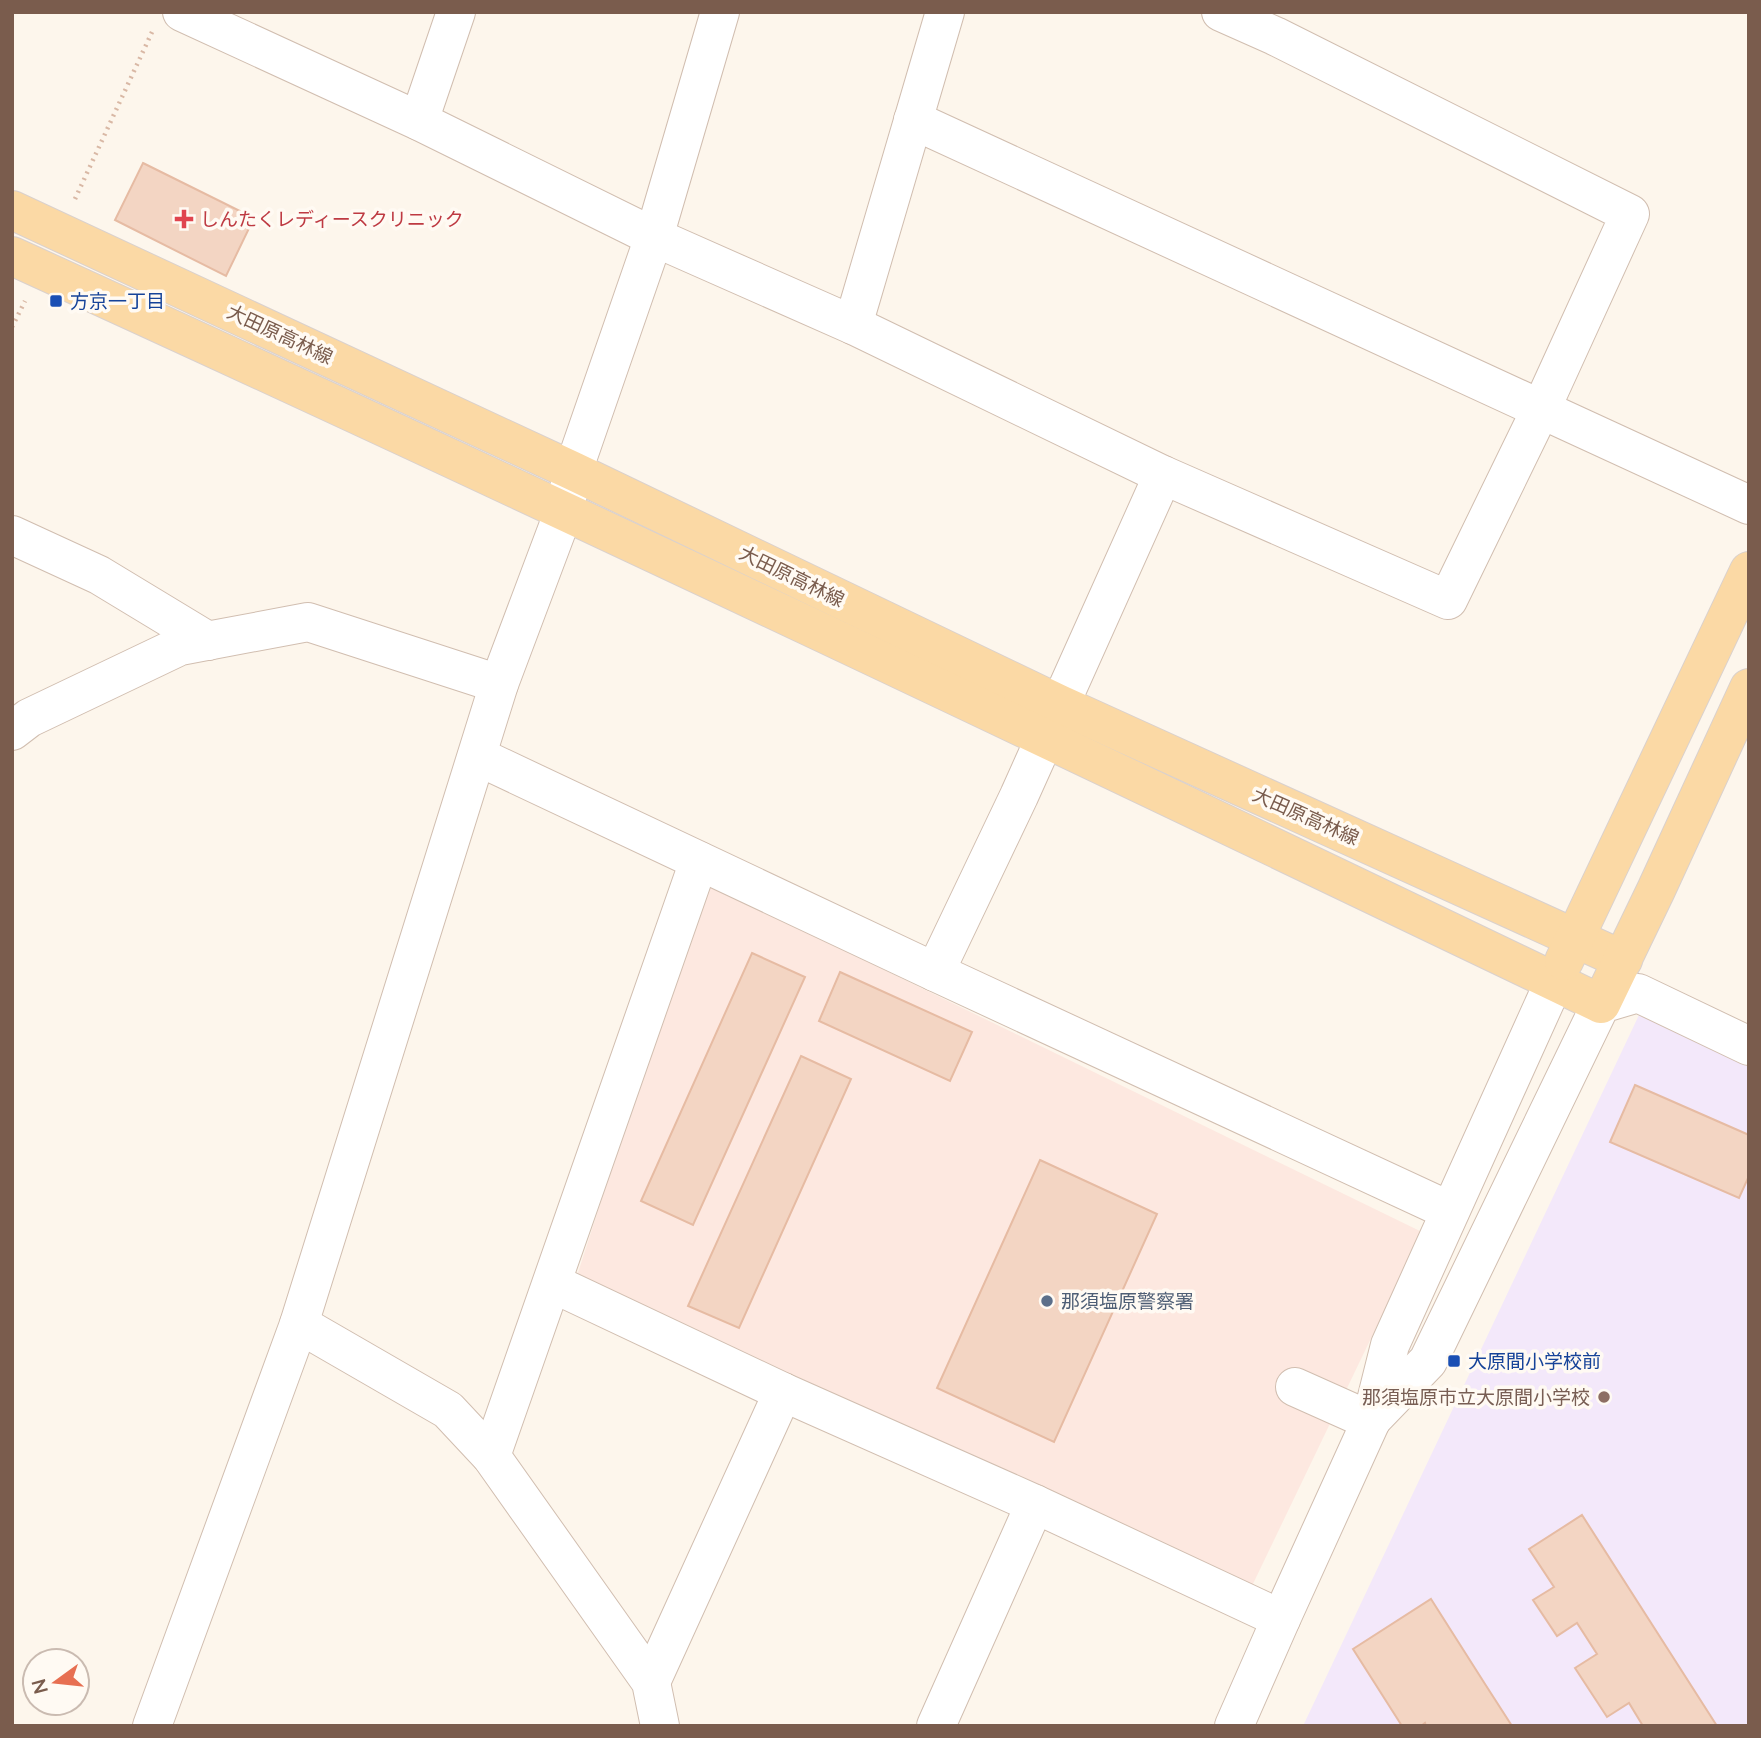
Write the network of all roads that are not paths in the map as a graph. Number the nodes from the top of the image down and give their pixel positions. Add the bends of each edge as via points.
1 (456, 12) edge
2 (720, 12) edge
3 (945, 12) edge
4 (1221, 12) edge
5 (169, 18) edge
6 (1282, 24) edge
7 (913, 120) junction
8 (419, 121) junction
9 (12, 210) edge
10 (654, 237) junction
11 (26, 263) edge
12 (853, 326) junction
13 (1541, 410) junction
14 (573, 471) junction
15 (1163, 475) junction
16 (1749, 505) edge
17 (564, 511) junction
18 (12, 535) edge
19 (1749, 571) edge
20 (208, 641) junction
21 (499, 684) junction
22 (1749, 688) edge
23 (1052, 721) junction
24 (12, 731) edge
25 (477, 757) junction
26 (699, 861) junction
27 (1574, 938) junction
28 (1623, 960) junction
29 (935, 972) junction
30 (1554, 982) junction
31 (1601, 1004) junction
32 (1749, 1046) edge
33 (1450, 1211) junction
34 (552, 1283) junction
35 (299, 1324) junction
36 (1296, 1387) dead end
37 (783, 1392) junction
38 (1371, 1420) junction
39 (491, 1456) junction
40 (1035, 1504) junction
41 (1280, 1619) junction
42 (651, 1682) junction
43 (152, 1726) edge
44 (660, 1726) edge
45 (936, 1726) edge
46 (1234, 1726) edge

1 - 8 street
2 - 10 street
3 - 7 street
4 - 6 street
5 - 8 street
6 - 13 street via 1630,214
7 - 12 street
7 - 13 street
8 - 10 street
9 - 14 main road, 大田原高林線
10 - 12 street
10 - 14 street
11 - 17 main road, 大田原高林線
12 - 15 street
13 - 15 street via 1448,600
13 - 16 street
14 - 17 street
14 - 23 main road, 大田原高林線
15 - 23 street
17 - 21 street
17 - 23 main road, 大田原高林線
18 - 20 street via 99,575
19 - 27 main road
20 - 21 street via 309,622
20 - 24 street via 180,646 29,718
21 - 25 street
22 - 28 main road
23 - 27 main road, 大田原高林線
23 - 29 street
23 - 30 main road, 大田原高林線
25 - 26 street
25 - 35 street
26 - 29 street
26 - 34 street
27 - 28 main road, 大田原高林線
27 - 30 main road
28 - 31 main road
29 - 33 street
30 - 31 main road, 大田原高林線
30 - 33 street
31 - 32 street via 1638,993
31 - 38 street via 1428,1361
33 - 38 street via 1390,1345
34 - 37 street
34 - 39 street
35 - 39 street via 448,1410
35 - 43 street
36 - 38 street
37 - 40 street
37 - 42 street
38 - 41 street
39 - 42 street
40 - 41 street
40 - 45 street
41 - 46 street
42 - 44 street

